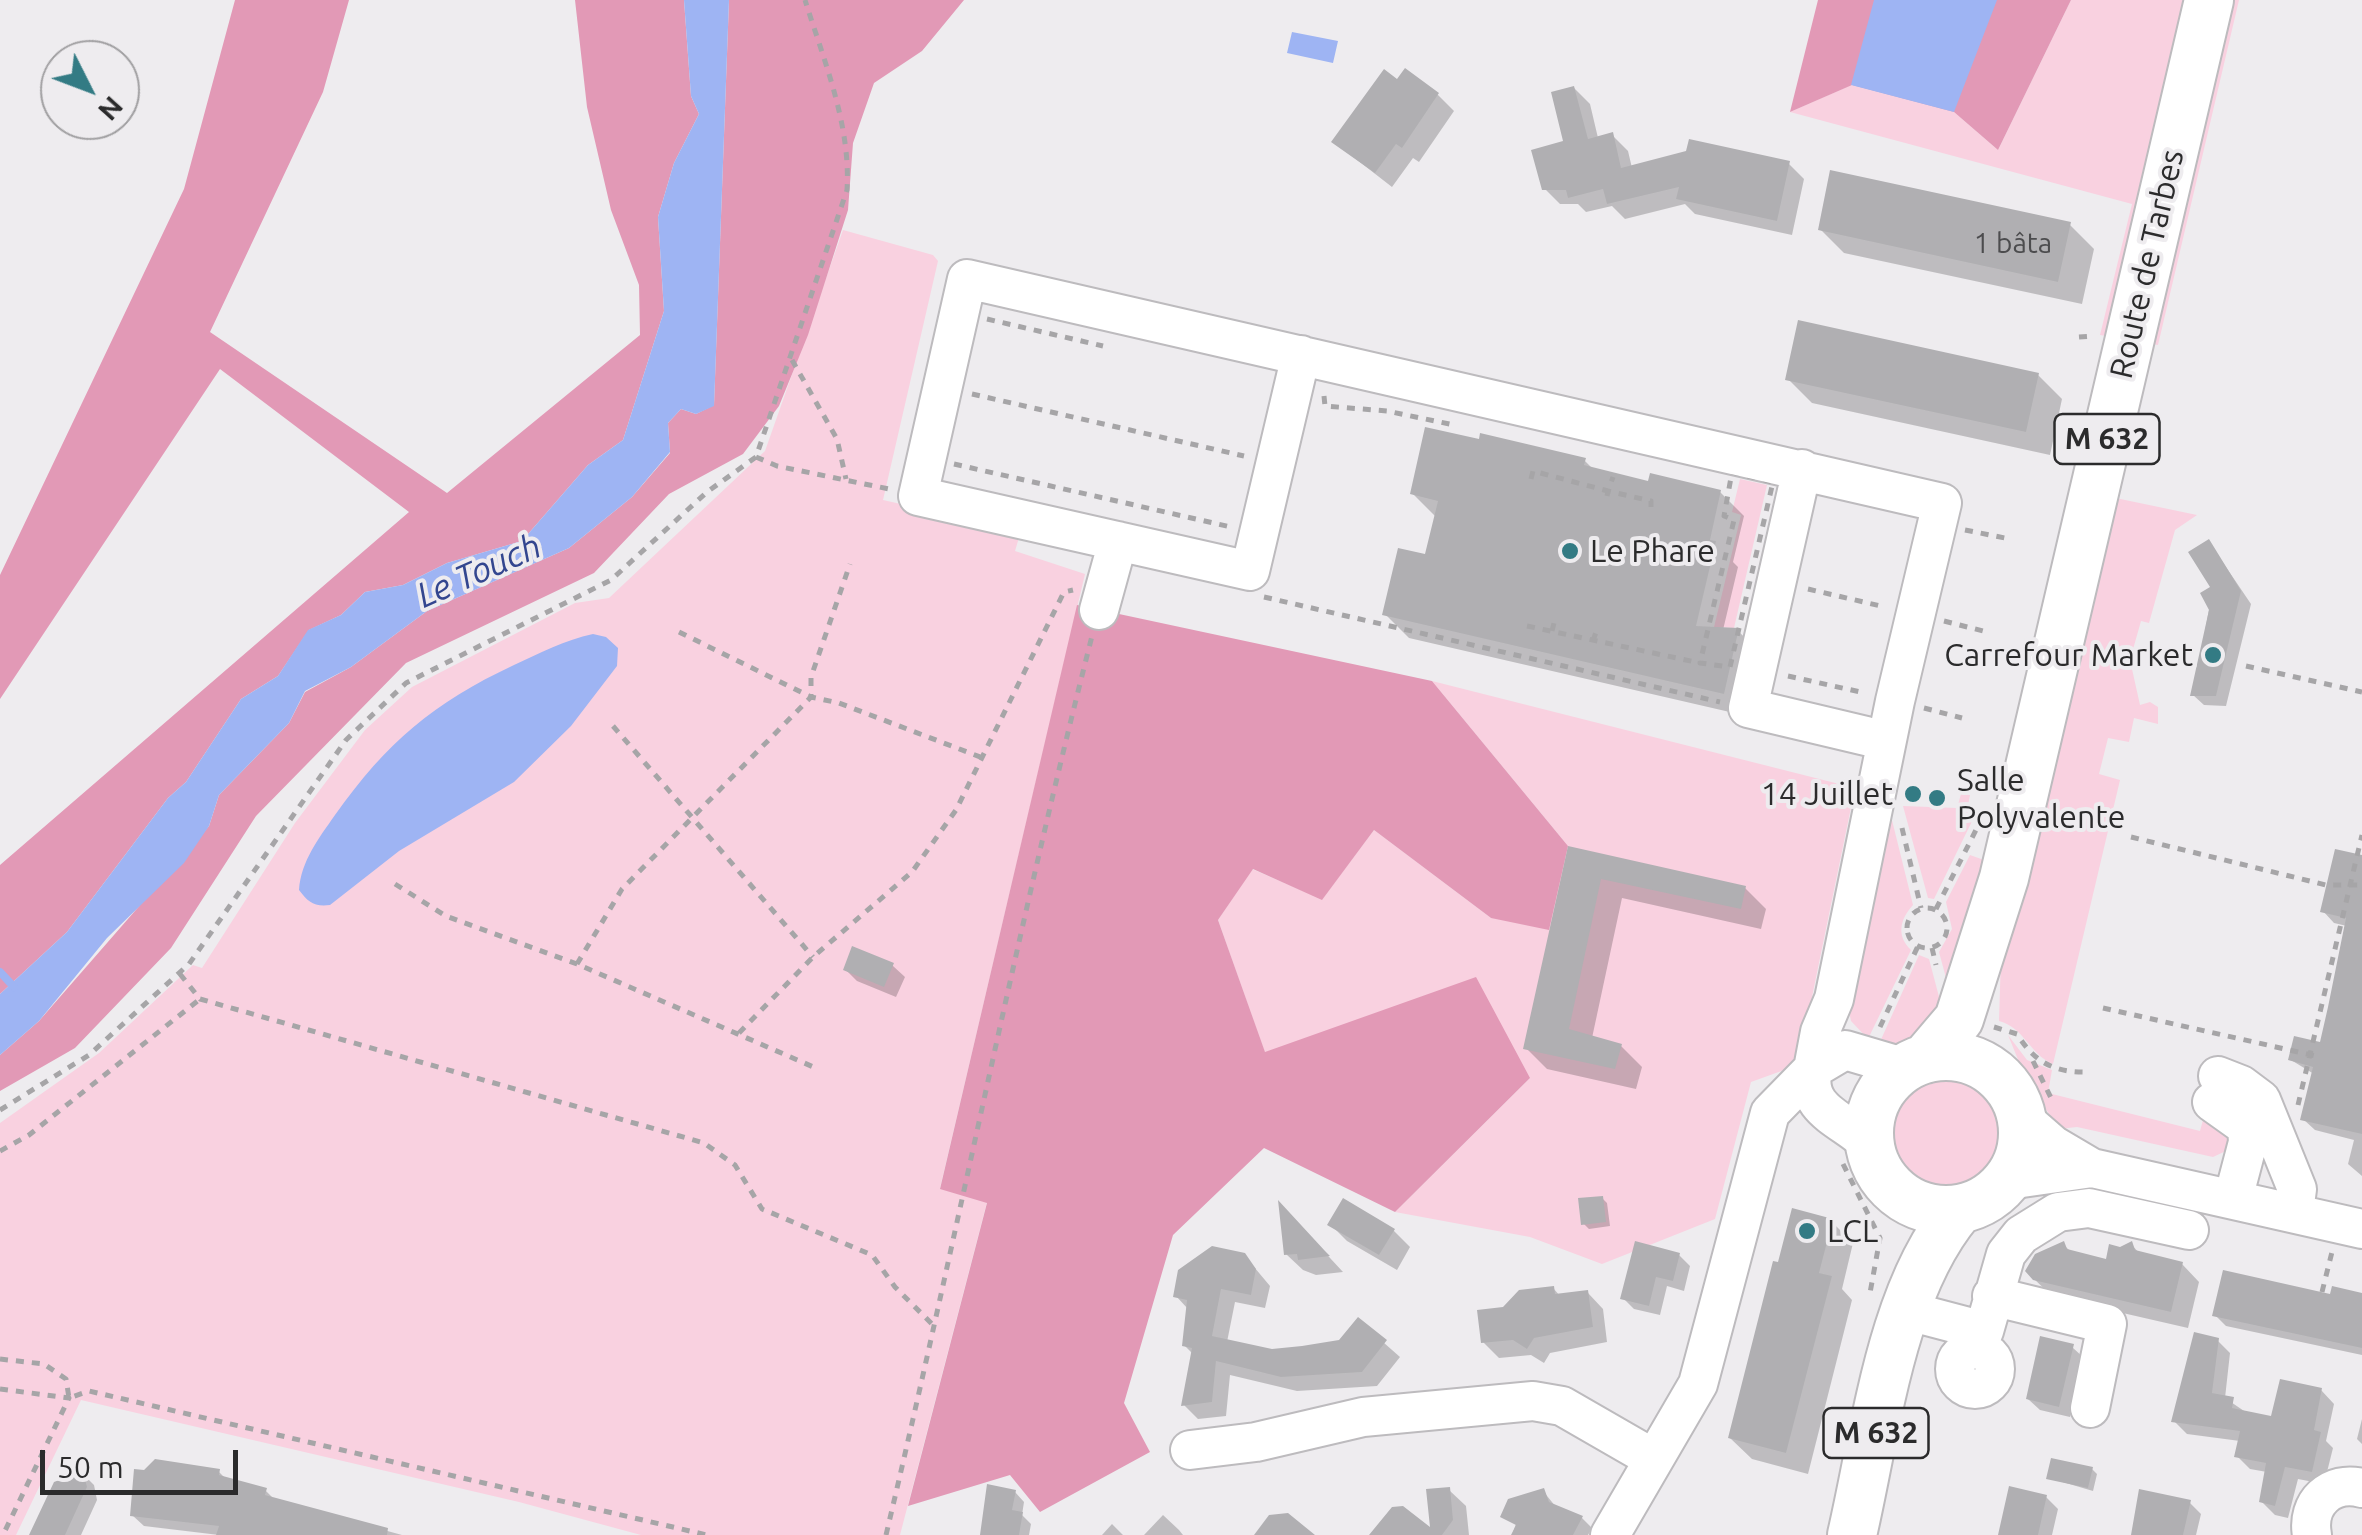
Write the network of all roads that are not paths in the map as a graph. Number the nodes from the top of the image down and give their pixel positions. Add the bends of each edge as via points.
1 (2208, 0) edge
2 (1301, 355) junction
3 (1802, 469) junction
4 (1118, 541) junction
5 (1094, 597) road end
6 (1866, 736) dead end
7 (2004, 878) junction
8 (1834, 999) junction
9 (1858, 1052) junction
10 (2010, 1054) junction
11 (1916, 1063) junction
12 (1814, 1069) junction
13 (1821, 1109) junction
14 (2039, 1112) junction
15 (1765, 1131) junction
16 (1853, 1148) junction
17 (2092, 1168) junction
18 (2147, 1179) junction
19 (2008, 1180) junction
20 (1896, 1192) junction
21 (2233, 1198) junction
22 (1959, 1210) junction
23 (2294, 1212) junction
24 (2135, 1218) junction
25 (2362, 1228) edge
26 (2189, 1230) dead end
27 (1891, 1317) junction
28 (1985, 1325) junction
29 (2090, 1408) dead end
30 (1190, 1450) dead end
31 (1654, 1459) junction
32 (2362, 1488) edge
33 (1610, 1535) edge
34 (1852, 1535) edge
35 (2312, 1535) edge

1 - 7 main road, Route de Tarbes / M 632
2 - 3 street
2 - 4 street via 1250,571
2 - 4 street via 967,279 918,496
3 - 6 street via 1777,582 1744,668 1748,708
3 - 8 street via 1942,502
4 - 5 street
7 - 10 main road, Route de Tarbes / M 632 via 1989,1026
7 - 11 main road, Route de Tarbes / M 632 via 1959,1019
8 - 9 street
8 - 12 street
9 - 11 street
9 - 12 street via 1834,1053
10 - 11 main road
10 - 14 main road via 2012,1092
11 - 16 main road via 1884,1088
12 - 13 street via 1812,1090
12 - 15 street via 1778,1102
13 - 15 street via 1791,1108
13 - 16 street
14 - 17 street via 2053,1145
14 - 19 main road
15 - 31 street via 1704,1369
16 - 20 main road
17 - 18 street
17 - 19 street
18 - 21 street
18 - 24 street
19 - 22 main road via 1986,1200
20 - 22 main road via 1926,1208
20 - 27 main road, M 632 via 1902,1242
21 - 23 street
21 - 23 street via 2247,1127 2215,1089 2241,1084 2261,1100 2297,1190
22 - 27 main road, M 632
23 - 25 street
24 - 26 street
24 - 28 street via 2078,1207 2058,1212 2013,1243
27 - 28 street
27 - 34 main road, M 632
28 - 29 street via 2107,1324
30 - 31 street via 1363,1417 1533,1401 1562,1406
31 - 33 street
32 - 35 street via 2338,1487 2322,1496 2312,1511

